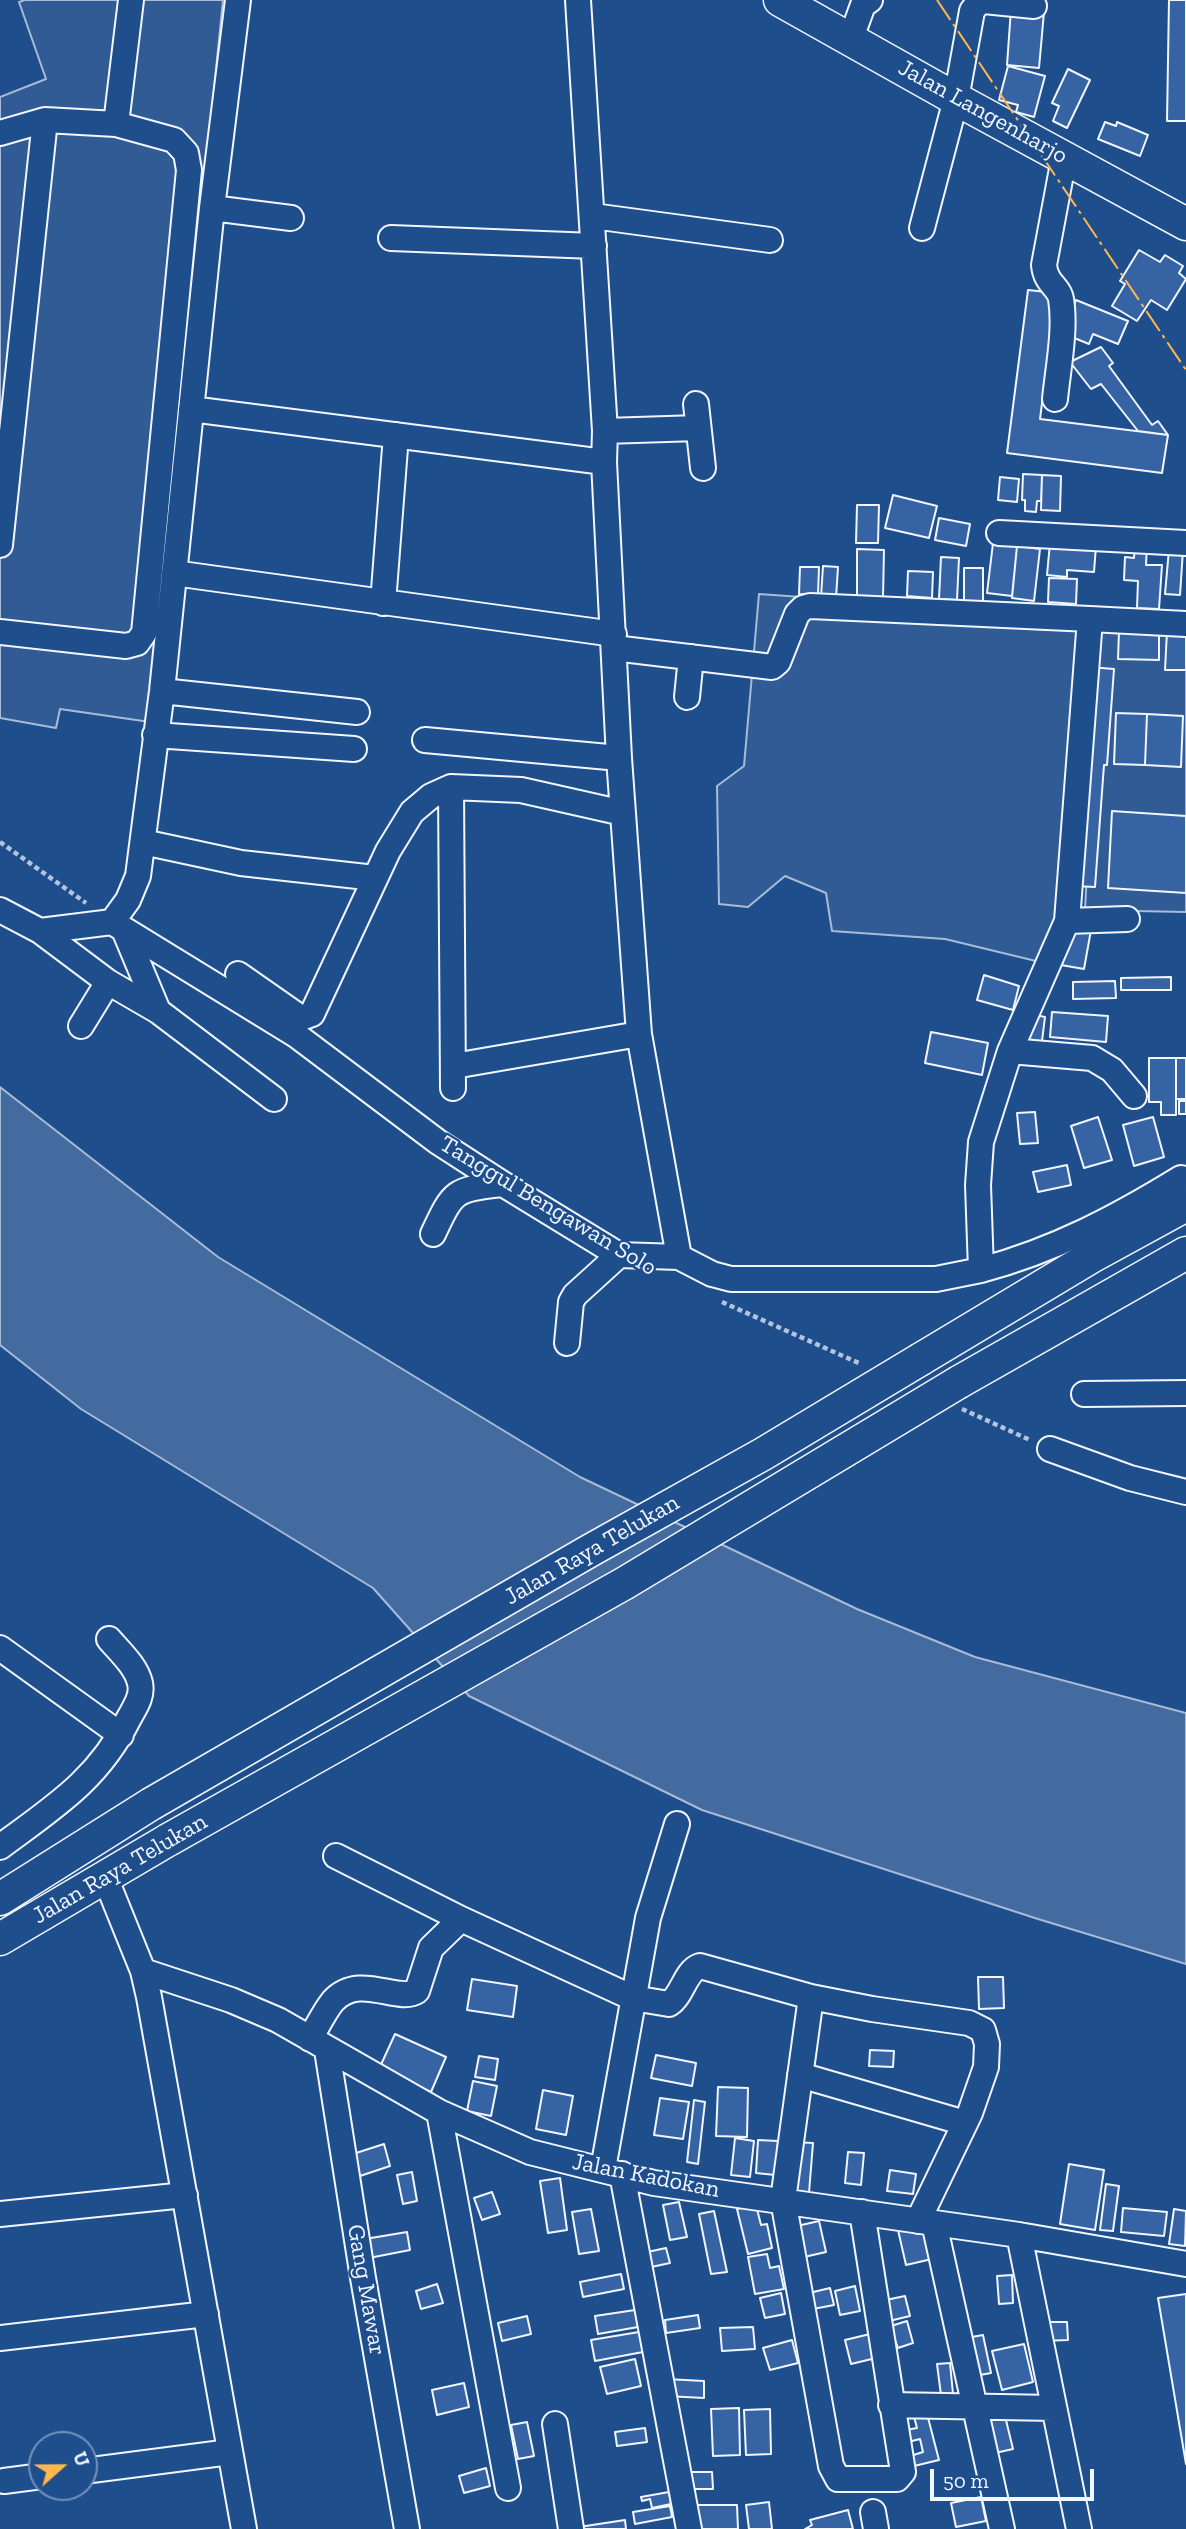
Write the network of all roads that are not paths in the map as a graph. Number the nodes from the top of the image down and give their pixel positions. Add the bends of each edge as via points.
1 (131, 0) edge
2 (237, 0) edge
3 (578, 0) edge
4 (780, 0) edge
5 (870, 0) edge
6 (1034, 6) dead end
7 (851, 38) junction
8 (956, 99) junction
9 (45, 120) junction
10 (116, 124) junction
11 (0, 134) edge
12 (1064, 158) junction
13 (212, 208) junction
14 (593, 216) junction
15 (291, 218) dead end
16 (1186, 224) edge
17 (922, 228) dead end
18 (390, 238) dead end
19 (770, 240) dead end
20 (594, 246) junction
21 (1055, 399) dead end
22 (191, 410) junction
23 (605, 431) junction
24 (396, 435) junction
25 (604, 462) junction
26 (703, 468) dead end
27 (999, 533) dead end
28 (1186, 543) edge
29 (0, 545) edge
30 (174, 573) junction
31 (383, 603) junction
32 (1090, 619) junction
33 (1186, 625) edge
34 (0, 632) edge
35 (614, 641) junction
36 (691, 657) junction
37 (162, 691) junction
38 (687, 697) dead end
39 (357, 712) dead end
40 (155, 735) junction
41 (425, 740) dead end
42 (354, 749) dead end
43 (620, 758) junction
44 (451, 787) junction
45 (623, 813) junction
46 (143, 842) junction
47 (375, 878) junction
48 (0, 910) edge
49 (1126, 919) dead end
50 (1067, 921) junction
51 (119, 927) junction
52 (40, 931) junction
53 (238, 974) dead end
54 (108, 982) junction
55 (158, 1011) junction
56 (81, 1026) dead end
57 (639, 1034) junction
58 (1010, 1051) junction
59 (1134, 1096) dead end
60 (274, 1099) dead end
61 (503, 1184) junction
62 (1184, 1192) edge
63 (433, 1234) dead end
64 (1186, 1253) edge
65 (619, 1255) junction
66 (678, 1257) junction
67 (981, 1270) junction
68 (567, 1343) dead end
69 (1186, 1393) edge
70 (1084, 1394) dead end
71 (1050, 1449) road end
72 (1186, 1492) edge
73 (109, 1639) dead end
74 (0, 1648) edge
75 (121, 1735) junction
76 (677, 1824) dead end
77 (0, 1847) edge
78 (336, 1856) dead end
79 (105, 1877) junction
80 (0, 1899) edge
81 (461, 1919) junction
82 (0, 1939) edge
83 (143, 1971) junction
84 (811, 1997) junction
85 (633, 1998) junction
86 (318, 2044) junction
87 (800, 2075) junction
88 (439, 2112) junction
89 (965, 2123) junction
90 (613, 2172) junction
91 (185, 2195) junction
92 (783, 2200) junction
93 (862, 2212) junction
94 (0, 2214) edge
95 (926, 2222) junction
96 (1019, 2235) junction
97 (1186, 2264) edge
98 (206, 2314) junction
99 (0, 2338) edge
100 (891, 2405) junction
101 (975, 2407) junction
102 (1054, 2408) junction
103 (555, 2424) dead end
104 (230, 2452) junction
105 (98, 2469) edge
106 (28, 2478) edge
107 (4, 2481) dead end
108 (508, 2488) dead end
109 (244, 2529) edge
110 (407, 2529) edge
111 (571, 2529) edge
112 (688, 2529) edge
113 (1002, 2529) edge
114 (1079, 2529) edge

1 - 10 street
2 - 13 street
3 - 14 street
4 - 7 main road, Jalan Langenharjo
5 - 7 street via 863,5
6 - 8 street via 978,3 972,11
7 - 8 main road, Jalan Langenharjo
8 - 12 main road, Jalan Langenharjo
8 - 17 street
9 - 10 street
9 - 11 street
9 - 29 street
10 - 34 street via 174,140 186,153 189,170 144,633 137,643 125,646
12 - 16 main road, Jalan Langenharjo
12 - 21 street via 1044,265 1048,281 1061,299
13 - 15 street
13 - 22 street
14 - 19 street
14 - 20 street
18 - 20 street
20 - 23 street
22 - 24 street
22 - 30 street
23 - 25 street
23 - 26 street via 697,416
24 - 25 street
24 - 31 street
25 - 35 street
27 - 28 street
30 - 31 street
30 - 37 street
31 - 35 street
32 - 33 street
32 - 36 street via 810,606 797,614 772,667
32 - 50 street
35 - 36 street
35 - 43 street
36 - 38 street
37 - 39 street
37 - 40 street
40 - 42 street
40 - 46 street
41 - 43 street
43 - 45 street
44 - 45 street via 521,790
44 - 47 street via 412,812
44 - 57 street via 454,1077
45 - 57 street
46 - 47 street via 241,863
46 - 51 street via 138,876
47 - 53 street via 312,1014 301,1018
48 - 52 street
49 - 50 street
50 - 58 street
51 - 52 street
51 - 55 street
51 - 61 street, Tanggul Bengawan Solo via 296,1035
52 - 54 street
54 - 55 street
54 - 56 street
55 - 60 street
57 - 66 street
58 - 59 street via 1092,1058 1112,1070
58 - 67 street via 981,1142
61 - 63 street via 455,1194
61 - 65 street, Tanggul Bengawan Solo
62 - 67 street via 1053,1247
62 - 80 main road, Jalan Raya Telukan, bridge via 1091,1257 763,1454 152,1804
64 - 79 main road, Jalan Raya Telukan, bridge via 955,1393
65 - 66 street
65 - 68 street via 575,1294
66 - 67 street via 731,1279 936,1279
69 - 70 street
71 - 72 street via 1130,1478
73 - 75 street via 134,1668 141,1686
74 - 75 street
75 - 77 street via 81,1785
76 - 85 street via 648,1918
78 - 81 street
79 - 82 main road, Jalan Raya Telukan
79 - 83 street
81 - 85 street
81 - 86 street via 431,1948 417,1991 411,1995 374,1988 350,1991 334,2000
83 - 86 street, Jalan Kadokan via 231,2000
83 - 91 street
84 - 85 street via 700,1966 693,1969 669,2004
84 - 87 street
84 - 89 street via 970,2023 983,2030 986,2067
85 - 90 street
86 - 88 street, Jalan Kadokan
86 - 110 street, Gang Mawar
87 - 89 street
87 - 92 street
88 - 90 street, Jalan Kadokan via 530,2152
88 - 108 street
89 - 95 street
90 - 92 street, Jalan Kadokan via 654,2183
90 - 112 street
91 - 94 street
91 - 98 street
92 - 93 street, Jalan Kadokan
92 - 100 street via 831,2466 838,2479 897,2479 903,2472
93 - 95 street, Jalan Kadokan
93 - 100 street
95 - 96 street, Jalan Kadokan
95 - 101 street
96 - 97 street, Jalan Kadokan
96 - 102 street
98 - 99 street
98 - 104 street
100 - 101 street
101 - 102 street
101 - 113 street
102 - 114 street
103 - 111 street
104 - 105 street
104 - 109 street
106 - 107 street

